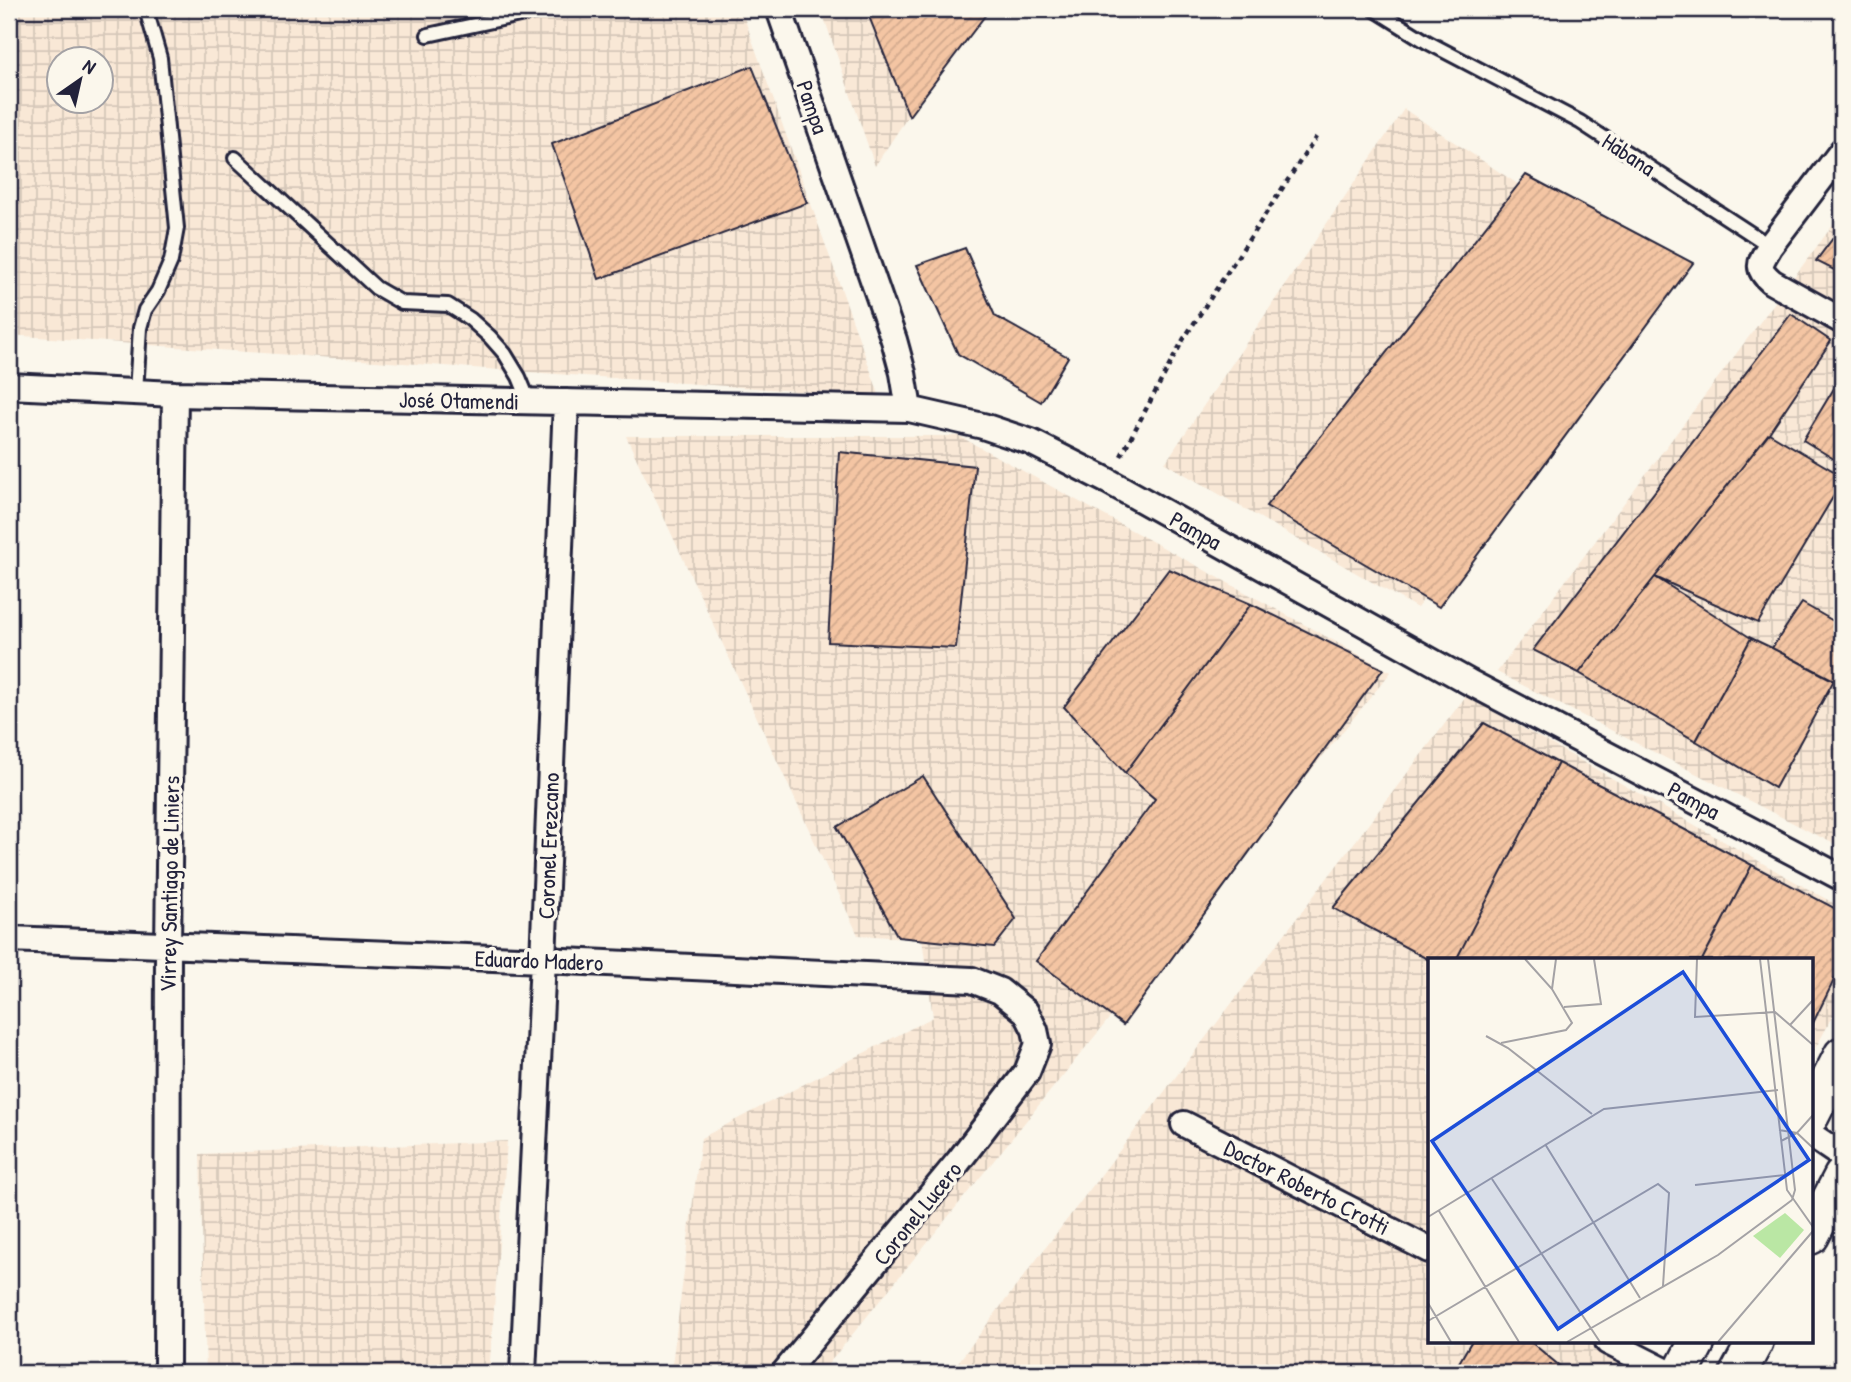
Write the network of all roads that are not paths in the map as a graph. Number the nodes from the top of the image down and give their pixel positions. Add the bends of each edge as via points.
1 (146, 9) edge
2 (547, 9) edge
3 (779, 9) edge
4 (1374, 9) edge
5 (428, 35) dead end
6 (1842, 151) edge
7 (235, 158) dead end
8 (1770, 246) junction
9 (1842, 321) edge
10 (9, 386) edge
11 (136, 392) junction
12 (175, 394) junction
13 (529, 401) junction
14 (566, 402) junction
15 (909, 409) junction
16 (1842, 878) edge
17 (9, 939) edge
18 (168, 946) junction
19 (544, 960) junction
20 (1038, 1044) joint
21 (1842, 1055) edge
22 (1812, 1114) edge
23 (1184, 1124) dead end
24 (1812, 1136) edge
25 (1842, 1156) edge
26 (1842, 1176) edge
27 (1822, 1214) edge
28 (1428, 1249) edge
29 (1612, 1344) edge
30 (1696, 1344) edge
31 (1754, 1344) edge
32 (167, 1373) edge
33 (523, 1373) edge
34 (784, 1373) edge
35 (1669, 1373) edge
36 (1681, 1373) edge
37 (1738, 1373) edge

1 - 11 lane via 160,58 177,228 171,261 140,328
2 - 5 lane
3 - 15 street, Pampa via 894,340
4 - 8 lane, Habana via 1580,122
6 - 8 street
7 - 13 lane via 376,288 402,303 448,305 470,319 505,354
8 - 9 street via 1760,262 1764,275
10 - 11 street, José Otamendi
11 - 12 street, José Otamendi
12 - 13 street, José Otamendi
12 - 18 street, Virrey Santiago de Liniers
13 - 14 street, José Otamendi
14 - 15 street, José Otamendi
14 - 19 street, Coronel Erezcano
15 - 16 street, Pampa via 1031,442 1469,682
17 - 18 street, Eduardo Madero
18 - 19 street, Eduardo Madero
18 - 32 street, Virrey Santiago de Liniers
19 - 20 street, Eduardo Madero via 972,981 1000,991 1026,1012
19 - 33 street, Coronel Erezcano
20 - 34 street, Coronel Lucero via 1027,1072 958,1162
21 - 22 main road
23 - 28 street, Doctor Roberto Crotti
24 - 25 street
26 - 27 main road
29 - 35 street
30 - 36 main road
31 - 37 main road

